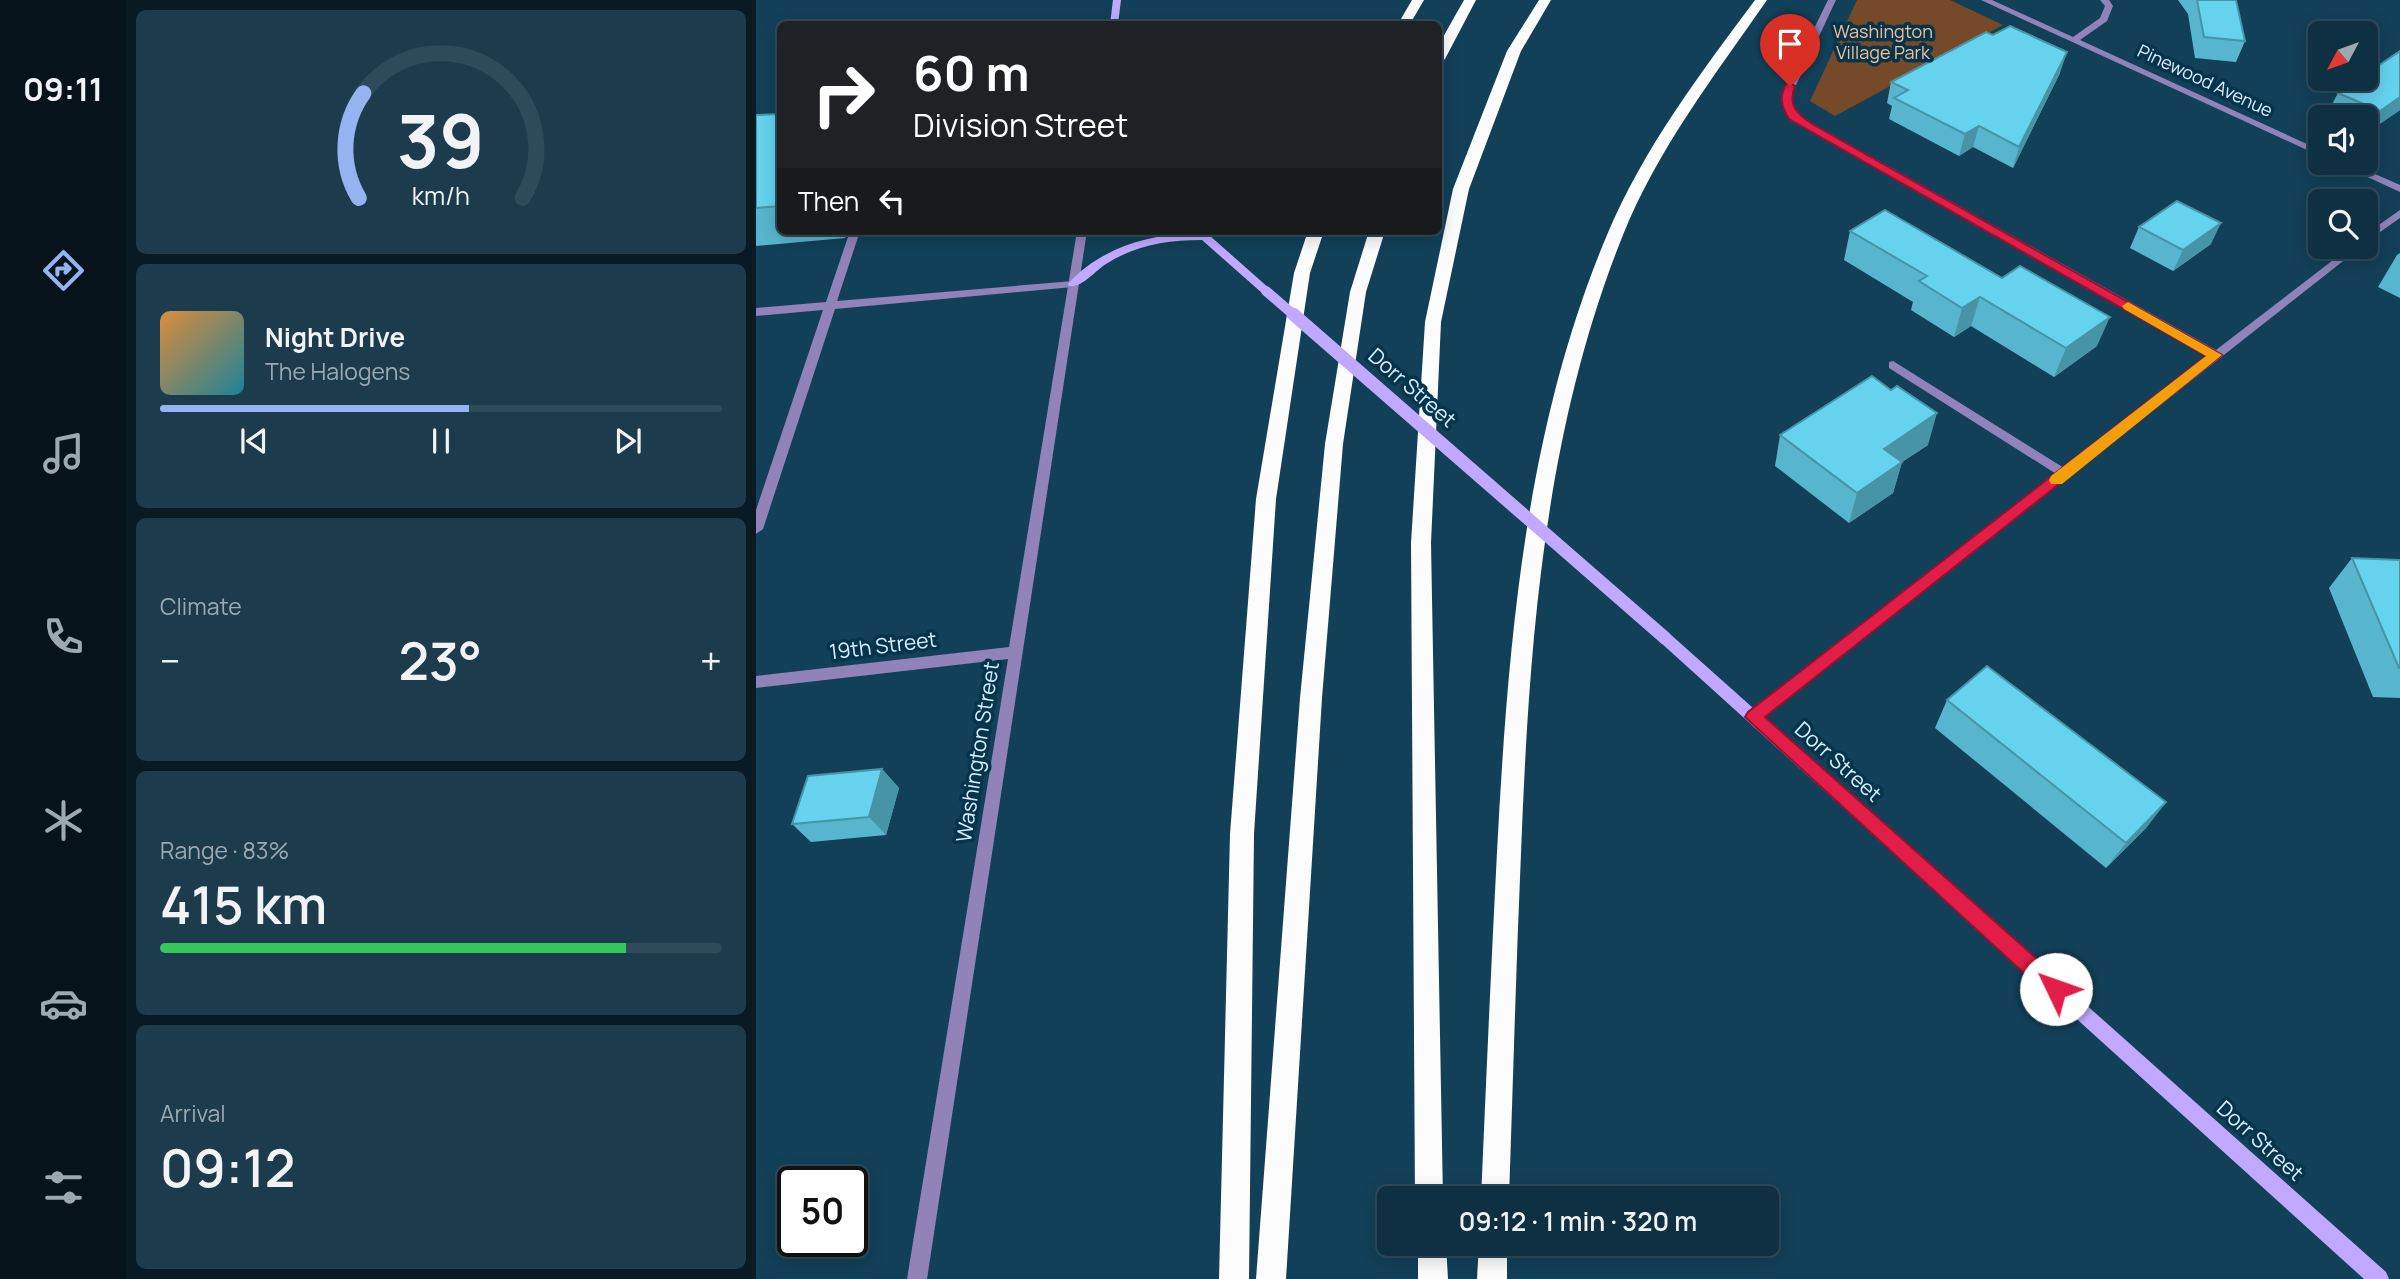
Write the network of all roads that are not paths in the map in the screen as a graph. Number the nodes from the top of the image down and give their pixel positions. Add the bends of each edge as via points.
1 (1117, 0) edge
2 (1418, 0) edge
3 (1470, 0) edge
4 (1545, 0) edge
5 (1760, 0) edge
6 (1832, 0) edge
7 (1985, 0) edge
8 (2104, 0) edge
9 (1114, 21) edge
10 (1406, 21) edge
11 (2075, 40) junction
12 (1442, 51) edge
13 (2308, 147) edge
14 (2369, 175) edge
15 (2400, 189) edge
16 (2400, 213) edge
17 (2378, 230) edge
18 (854, 235) edge
19 (1081, 235) edge
20 (1192, 235) edge
21 (1203, 235) edge
22 (1315, 235) edge
23 (1376, 235) edge
24 (2340, 259) edge
25 (1073, 284) junction
26 (831, 306) junction
27 (756, 312) edge
28 (2216, 355) junction
29 (1893, 365) dead end
30 (2064, 474) junction
31 (756, 529) edge
32 (1015, 652) junction
33 (756, 682) edge
34 (1754, 717) junction
35 (1429, 1186) edge
36 (1496, 1186) edge
37 (1432, 1256) edge
38 (1493, 1256) edge
39 (917, 1279) edge
40 (1234, 1279) edge
41 (1271, 1279) edge
42 (1433, 1279) edge
43 (1492, 1279) edge
44 (2379, 1279) edge

1 - 9 main road
2 - 10 highway
3 - 12 highway
4 - 35 highway via 1514,51 1461,190 1433,321 1421,543
5 - 36 highway via 1670,130 1616,233 1581,332 1547,470 1521,651
6 - 28 street via 1786,96 1793,117
7 - 11 street, Pinewood Avenue
8 - 11 street via 2109,6 2104,19
11 - 13 street, Pinewood Avenue
14 - 15 street
16 - 17 street
18 - 26 street
19 - 25 street, Washington Street
20 - 25 main road via 1118,251
21 - 34 main road, Dorr Street, bridge
22 - 40 highway via 1302,273 1265,512 1242,834
23 - 41 highway via 1357,292 1334,444 1310,712
24 - 28 street
25 - 26 street
25 - 32 street, Washington Street
26 - 27 street
26 - 31 street
28 - 30 street
29 - 30 street
30 - 34 street
32 - 33 street, 19th Street
32 - 39 street, Washington Street
34 - 44 main road, Dorr Street
37 - 42 highway
38 - 43 highway

